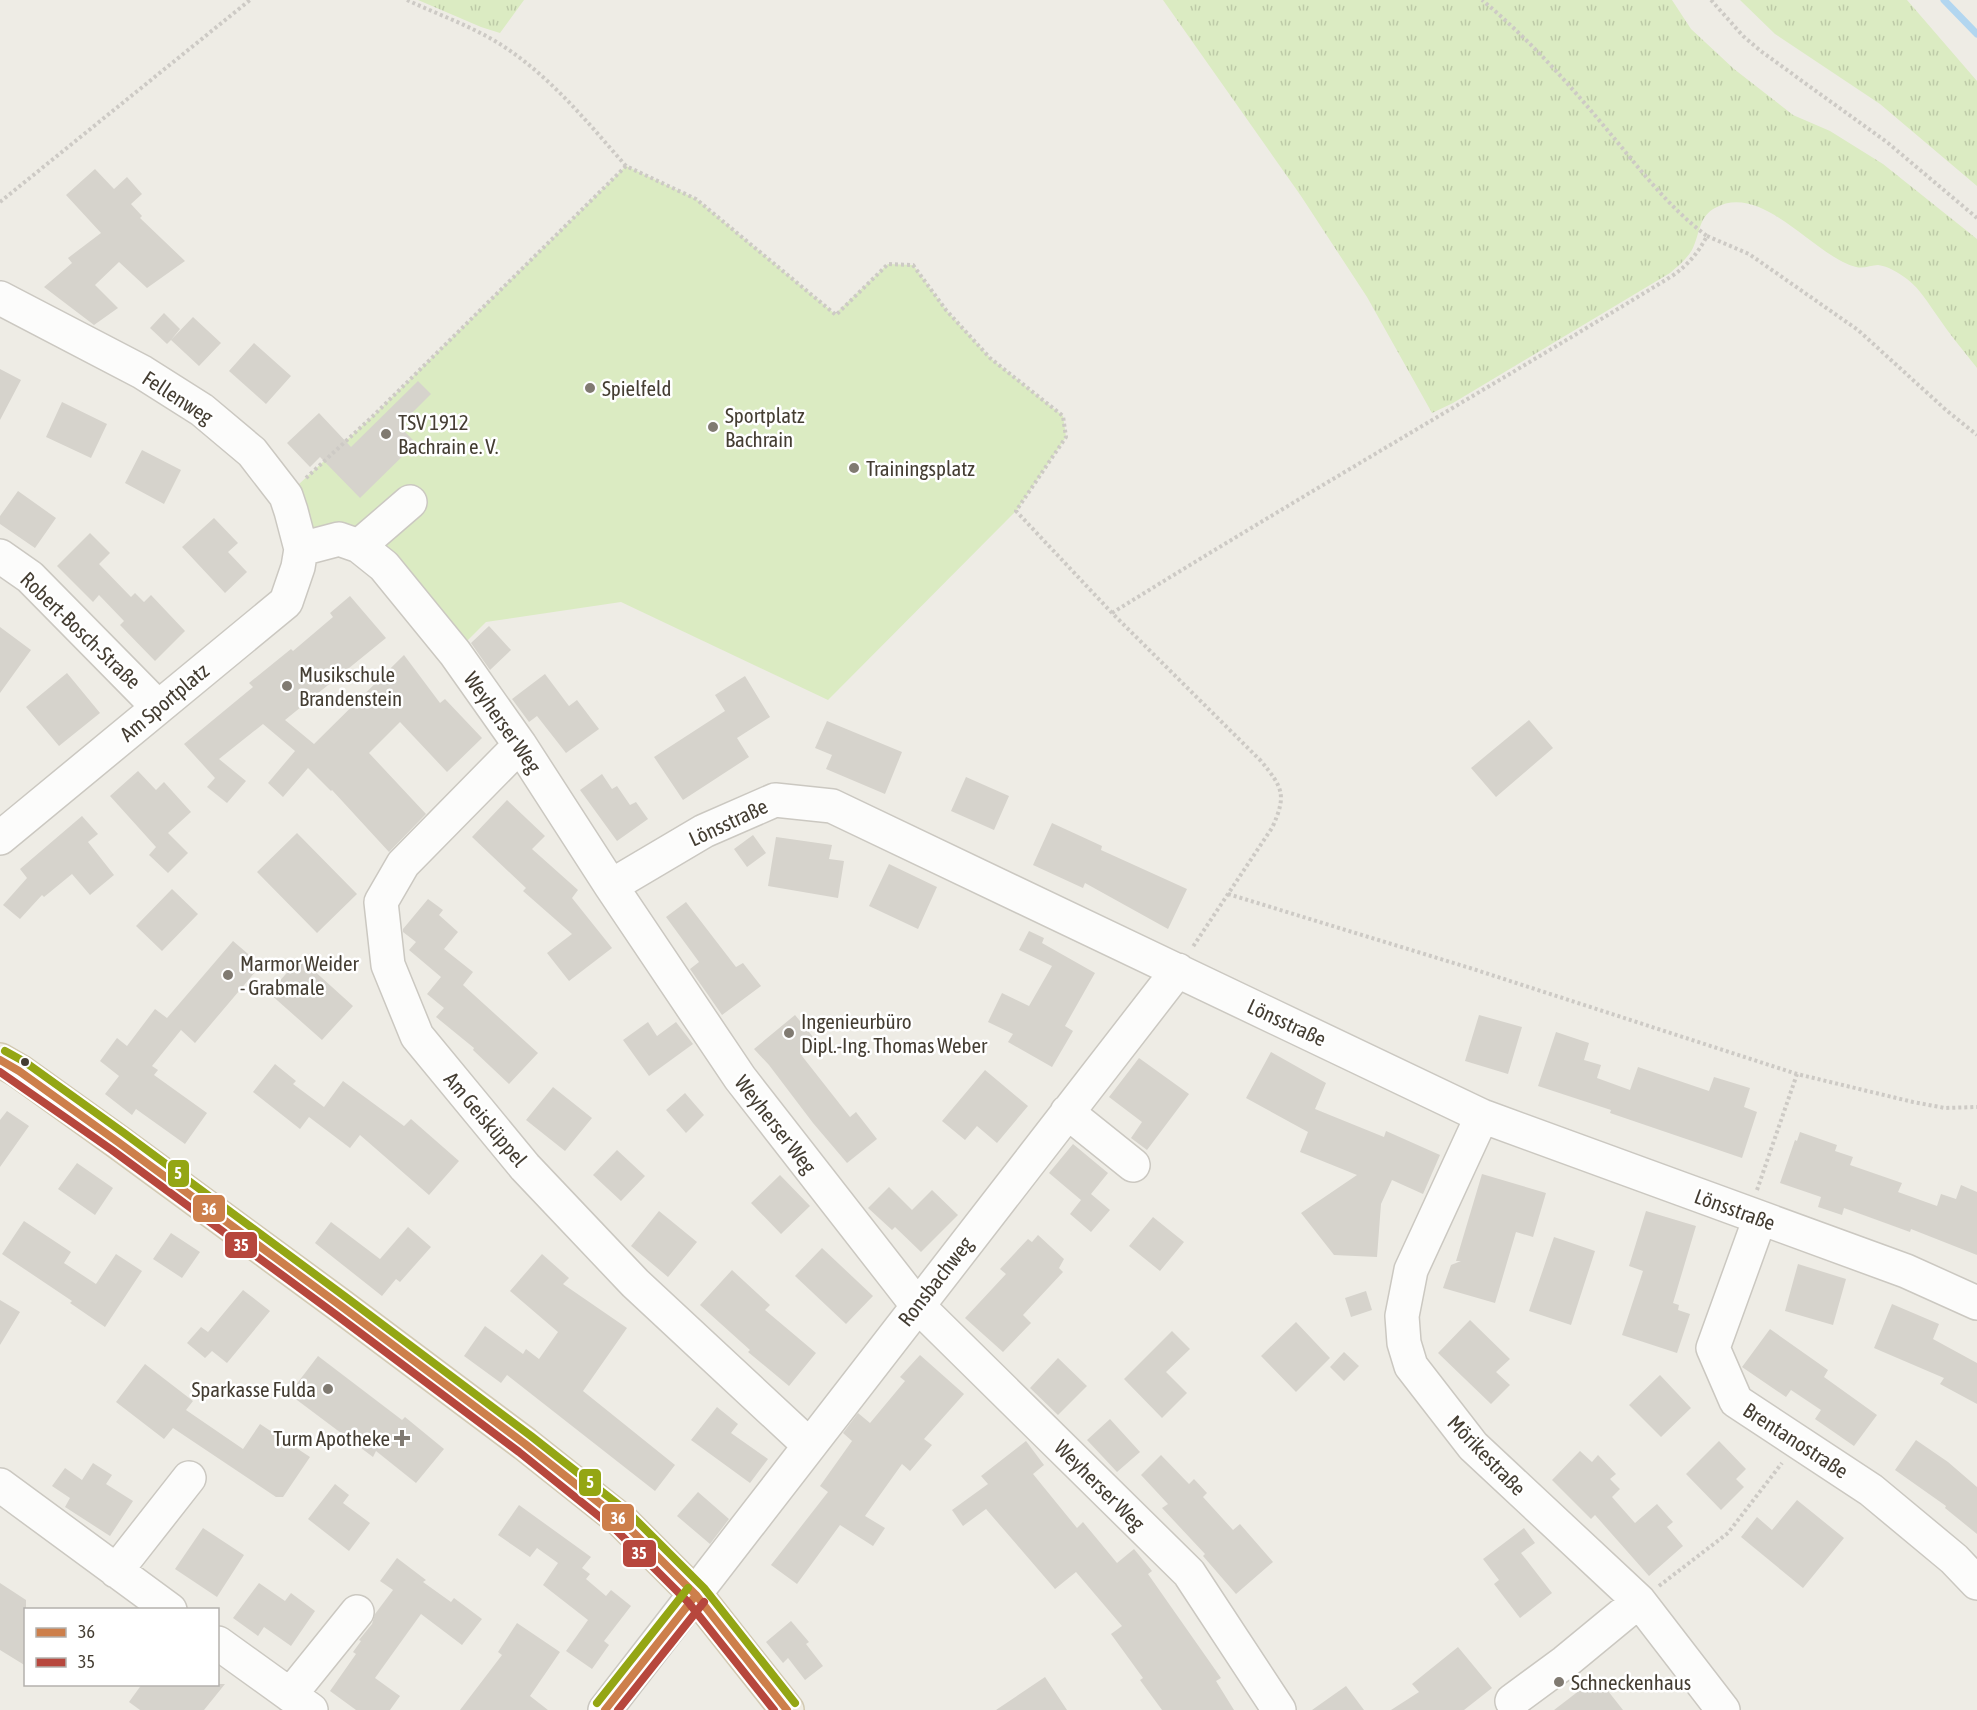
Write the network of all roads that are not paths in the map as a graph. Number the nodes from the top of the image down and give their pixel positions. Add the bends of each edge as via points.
1 (0, 298) edge
2 (410, 502) dead end
3 (359, 546) junction
4 (301, 549) junction
5 (0, 556) edge
6 (158, 707) junction
7 (520, 745) junction
8 (0, 838) edge
9 (610, 886) junction
10 (1185, 960) junction
11 (3, 1066) edge
12 (1067, 1113) junction
13 (1482, 1116) junction
14 (1133, 1165) dead end
15 (1754, 1216) junction
16 (1977, 1303) edge
17 (917, 1305) junction
18 (808, 1445) junction
19 (189, 1478) dead end
20 (0, 1485) edge
21 (116, 1571) junction
22 (1977, 1583) edge
23 (696, 1594) junction
24 (1639, 1601) junction
25 (167, 1608) edge
26 (357, 1612) dead end
27 (219, 1645) edge
28 (1512, 1701) dead end
29 (300, 1703) edge
30 (605, 1710) edge
31 (787, 1710) edge
32 (1279, 1710) edge
33 (1723, 1710) edge

1 - 4 street, Fellenweg via 142,372 202,410 252,452 286,496
2 - 3 street
3 - 4 street, Weyherser Weg via 339,539
3 - 7 street, Weyherser Weg via 384,566 455,653
4 - 6 street, Am Sportplatz via 286,602
5 - 6 street, Robert-Bosch-Straße via 30,576
6 - 8 street, Am Sportplatz
7 - 9 street, Weyherser Weg
7 - 18 street, Am Geisküppel via 404,864 381,902 388,965 417,1036 525,1167 636,1283
9 - 10 street, Lönsstraße via 704,831 775,800 832,806
9 - 17 street, Weyherser Weg via 740,1078
10 - 12 street, Ronsbachweg
10 - 13 street, Lönsstraße
11 - 23 main road via 118,1142 525,1444 622,1521
12 - 14 street
12 - 17 street, Ronsbachweg
13 - 15 street, Lönsstraße
13 - 24 street, Mörikestraße via 1411,1270 1402,1316 1411,1366 1473,1446
15 - 16 street, Lönsstraße via 1906,1271
15 - 22 street, Brentanostraße via 1713,1348 1736,1401 1871,1490
17 - 18 street, Ronsbachweg
17 - 32 street, Weyherser Weg via 1189,1573
18 - 23 street, Ronsbachweg
19 - 21 street
20 - 21 street
21 - 25 street
23 - 30 street, Ronsbachweg
23 - 31 main road
24 - 28 street
24 - 33 street, Mörikestraße
26 - 29 street
27 - 29 street

